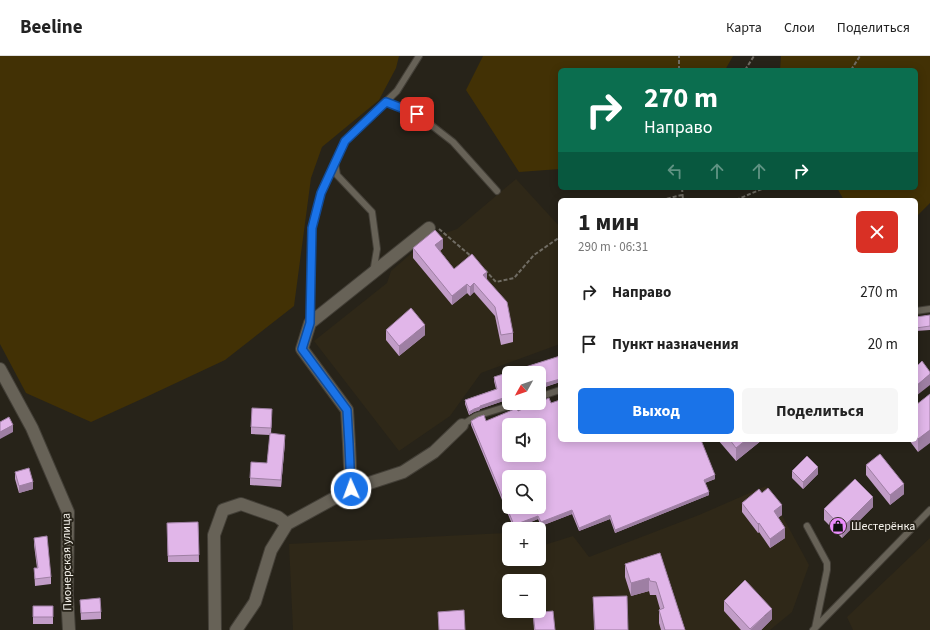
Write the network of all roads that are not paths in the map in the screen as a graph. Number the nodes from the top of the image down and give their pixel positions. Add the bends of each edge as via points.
1 (419, 56) edge
2 (386, 102) junction
3 (335, 164) junction
4 (497, 191) dead end
5 (429, 228) road end
6 (371, 274) junction
7 (930, 309) edge
8 (918, 311) edge
9 (310, 323) junction
10 (0, 369) edge
11 (558, 391) edge
12 (546, 395) edge
13 (502, 408) edge
14 (462, 425) joint
15 (351, 489) junction
16 (930, 510) edge
17 (287, 524) junction
18 (807, 526) dead end
19 (214, 535) joint
20 (814, 629) edge
21 (69, 630) edge
22 (215, 630) edge
23 (236, 630) edge

1 - 2 lane via 397,91
2 - 3 lane via 345,141
2 - 4 lane via 417,114 453,142
3 - 6 lane via 337,174 372,212 377,249
3 - 9 lane via 321,193 312,228
5 - 6 street
6 - 9 street
7 - 8 lane
9 - 15 street via 302,349 347,410
10 - 21 street, Пионерская улица via 32,428 68,512
11 - 12 lane
13 - 14 lane via 476,416
14 - 15 street via 434,452 403,472
15 - 17 street
16 - 20 lane
17 - 19 lane via 278,517 241,504 223,510
17 - 23 street via 271,550 255,602
18 - 20 lane via 827,563
19 - 22 street

